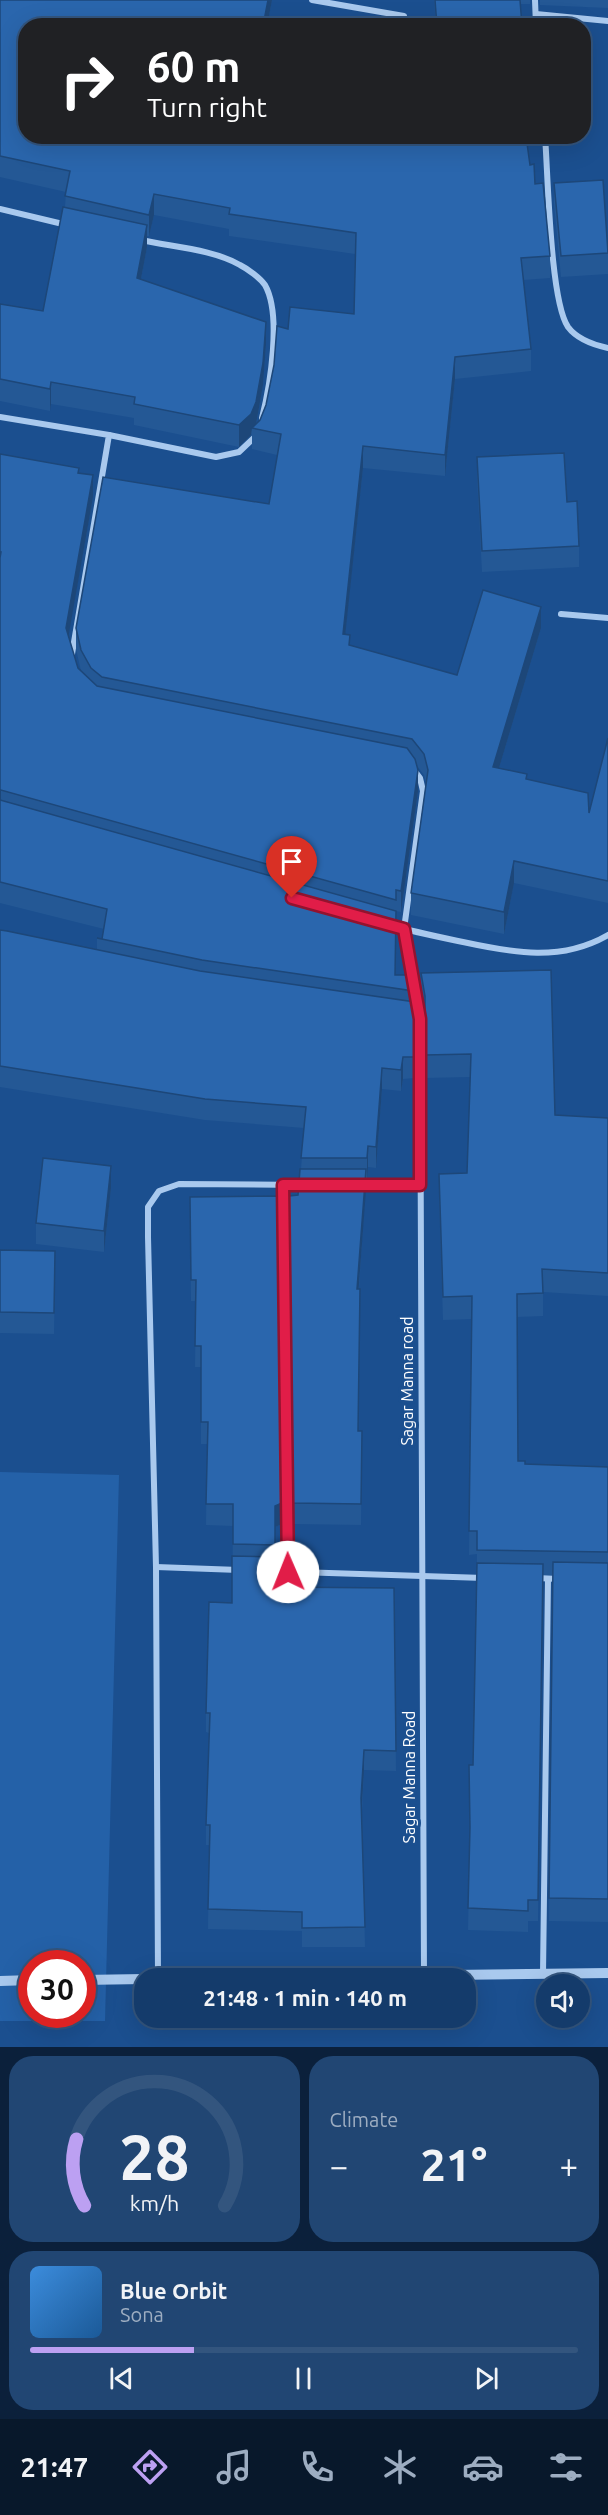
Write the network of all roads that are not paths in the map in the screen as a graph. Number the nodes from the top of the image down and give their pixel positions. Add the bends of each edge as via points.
1 (312, 0) edge
2 (535, 0) edge
3 (536, 14) junction
4 (404, 16) dead end
5 (536, 18) edge
6 (577, 18) edge
7 (591, 19) edge
8 (608, 21) edge
9 (546, 144) edge
10 (0, 209) edge
11 (74, 226) edge
12 (133, 238) edge
13 (608, 348) edge
14 (0, 417) edge
15 (261, 424) edge
16 (258, 431) edge
17 (109, 435) junction
18 (561, 614) dead end
19 (608, 618) edge
20 (72, 658) edge
21 (410, 765) edge
22 (381, 923) edge
23 (404, 929) junction
24 (608, 935) edge
25 (409, 1018) edge
26 (420, 1019) junction
27 (283, 1185) junction
28 (317, 1185) edge
29 (352, 1185) edge
30 (420, 1185) junction
31 (156, 1567) junction
32 (252, 1571) edge
33 (264, 1571) edge
34 (288, 1572) junction
35 (422, 1578) junction
36 (492, 1578) edge
37 (525, 1578) edge
38 (548, 1578) junction
39 (572, 1579) edge
40 (158, 1968) edge
41 (424, 1968) edge
42 (608, 1973) edge
43 (536, 1974) edge
44 (543, 1974) joint
45 (476, 1975) edge
46 (134, 1979) edge
47 (18, 1980) edge
48 (96, 1980) edge
49 (0, 1981) edge

1 - 4 street
2 - 3 street
3 - 5 street
3 - 6 street
7 - 8 street
9 - 13 street via 557,298 568,327 590,343
10 - 11 street
12 - 15 street via 239,264 265,285 273,335
14 - 17 street
16 - 17 street via 256,439 239,452 216,457
17 - 20 street
18 - 19 street
21 - 23 street, Sagar Manna road via 420,778 423,791
22 - 23 street
23 - 24 street via 508,952 543,955 569,951
23 - 26 street, Sagar Manna road
25 - 26 street
26 - 30 street, Sagar Manna road
27 - 28 street
27 - 31 street via 179,1184 159,1191 148,1207
27 - 34 street
29 - 30 street
30 - 35 street, Sagar Manna road
31 - 32 street
31 - 40 street
33 - 34 street
34 - 35 street
35 - 36 street
35 - 41 street, Sagar Manna Road
37 - 38 street
38 - 39 street
38 - 44 street
42 - 44 street
43 - 45 street
46 - 48 street
47 - 49 street

